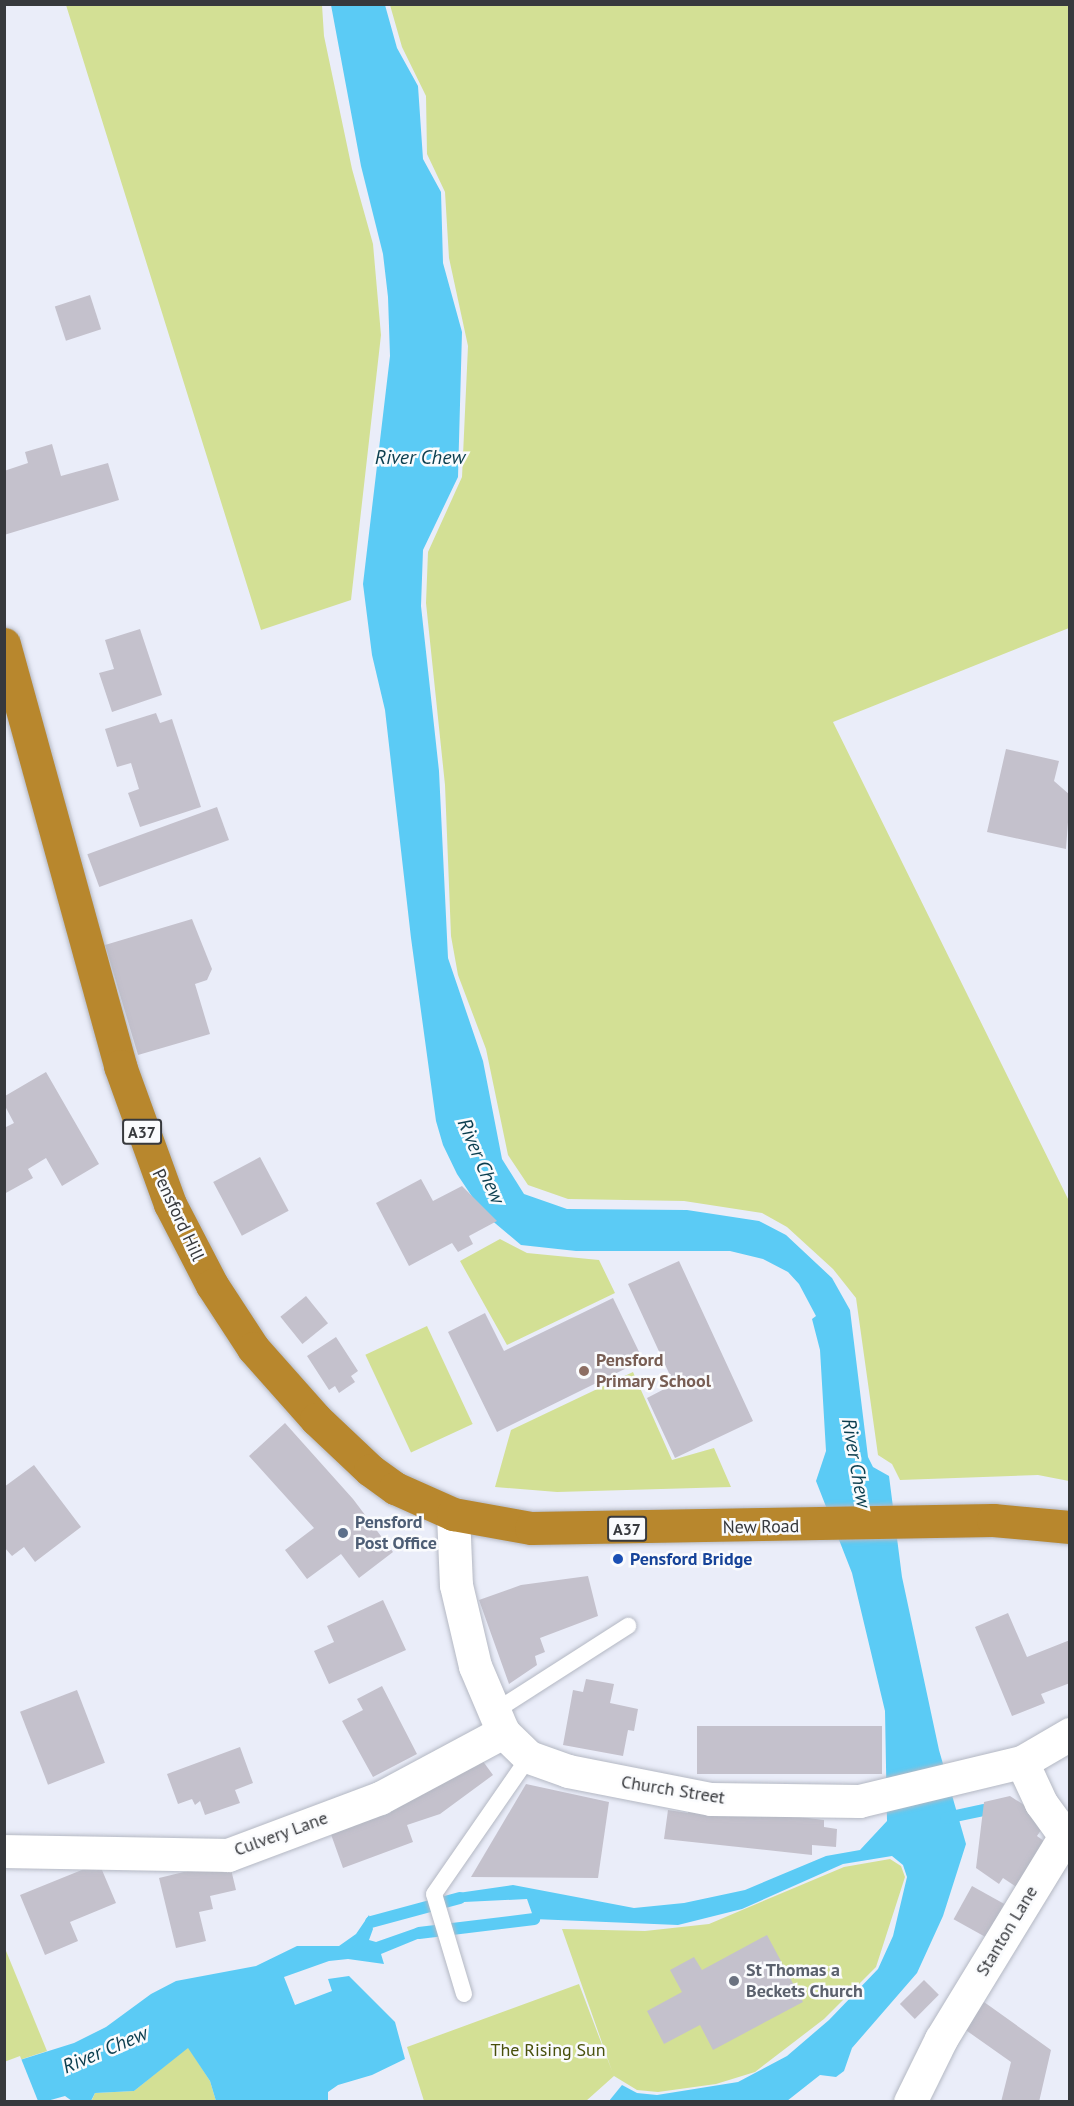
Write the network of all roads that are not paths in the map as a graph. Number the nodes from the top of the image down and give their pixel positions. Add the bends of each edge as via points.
1 (4, 644) edge
2 (453, 1515) junction
3 (1070, 1527) edge
4 (628, 1626) dead end
5 (500, 1721) junction
6 (1070, 1734) edge
7 (529, 1757) junction
8 (1022, 1762) junction
9 (1067, 1839) edge
10 (4, 1851) edge
11 (464, 1994) dead end
12 (910, 2102) edge

1 - 2 highway, Pensford Hill / A37 via 120,1066 153,1161 187,1240 232,1319 316,1419 395,1488
2 - 3 highway, New Road / A37 via 531,1528 993,1520
2 - 5 street, Church Street via 456,1585 475,1666
4 - 5 lane
5 - 7 street, Church Street
5 - 10 street, Culvery Lane via 380,1798 228,1854
6 - 8 street, Church Street
7 - 8 street, Church Street via 568,1772 711,1799 865,1800
7 - 11 lane via 434,1894
8 - 9 street, Stanton Lane via 1041,1803
9 - 12 street, Stanton Lane via 941,2039

